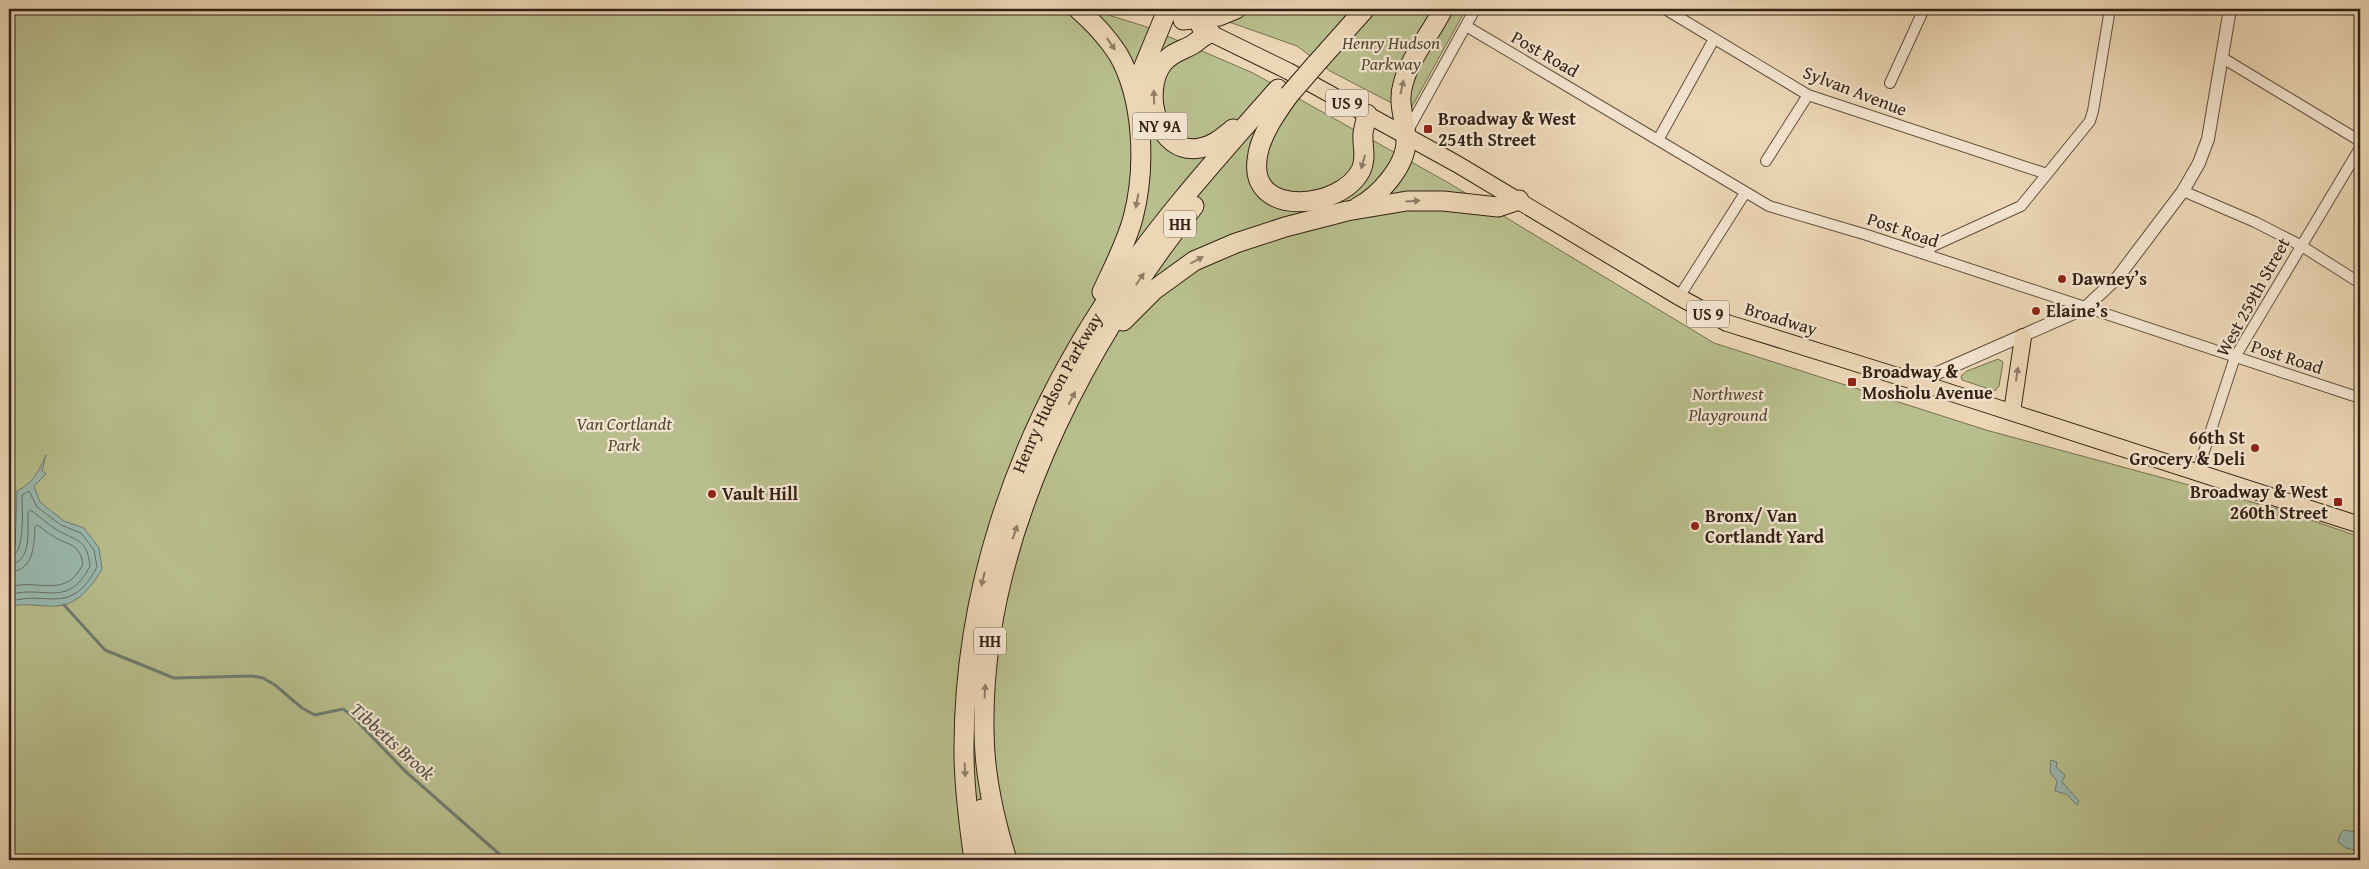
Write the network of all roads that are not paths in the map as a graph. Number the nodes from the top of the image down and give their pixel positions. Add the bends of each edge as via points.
1 (1078, 9) edge
2 (1236, 9) edge
3 (1349, 9) edge
4 (1365, 9) edge
5 (1443, 9) edge
6 (1475, 9) edge
7 (1665, 9) edge
8 (1924, 9) edge
9 (2110, 9) edge
10 (2230, 9) edge
11 (1168, 14) edge
12 (1466, 26) junction
13 (1211, 33) junction
14 (1714, 39) junction
15 (2221, 57) junction
16 (1309, 62) junction
17 (1890, 83) dead end
18 (1283, 92) junction
19 (1808, 95) junction
20 (1262, 107) junction
21 (1367, 114) junction
22 (1139, 125) junction
23 (1405, 135) junction
24 (1658, 140) junction
25 (2360, 141) edge
26 (2360, 148) edge
27 (1766, 161) dead end
28 (2047, 174) junction
29 (2183, 191) junction
30 (1745, 193) junction
31 (1519, 200) junction
32 (1347, 211) junction
33 (2300, 245) junction
34 (1924, 254) junction
35 (2360, 283) edge
36 (1679, 297) junction
37 (2085, 308) junction
38 (2023, 337) junction
39 (1075, 352) junction
40 (2235, 357) junction
41 (1088, 366) junction
42 (1917, 382) junction
43 (2360, 398) edge
44 (2012, 412) junction
45 (2197, 473) junction
46 (2360, 525) edge
47 (984, 716) junction
48 (974, 860) edge
49 (988, 860) edge
50 (1007, 860) edge

1 -> 22 highway via 1103,33 1120,59
2 - 11 highway via 1219,16
3 - 16 highway, Henry Hudson Parkway / HH
4 - 16 highway, Henry Hudson Parkway / HH
23 -> 5 highway via 1400,106 1403,83
6 - 12 street
7 - 14 street, Sylvan Avenue
8 - 17 street
9 - 28 street via 2092,117
10 - 15 street
11 - 13 main road, Broadway / US 9
11 - 22 highway via 1139,80
12 - 23 street
12 - 24 street, Post Road
20 -> 13 highway, NY 9A via 1222,138 1202,148 1182,146 1163,131 1153,98 1159,68 1174,53
13 - 21 main road, Broadway / US 9
14 - 19 street, Sylvan Avenue
14 - 24 street
15 - 25 street
15 - 29 street via 2208,139 2199,164
16 - 18 highway, Henry Hudson Parkway / HH, bridge
18 - 20 highway, Henry Hudson Parkway / HH
21 -> 18 highway via 1363,134 1364,163 1351,183 1320,199 1283,200 1269,193 1262,184 1256,162
41 -> 18 highway, Henry Hudson Parkway / HH via 1123,304 1163,246
19 - 27 street
19 - 28 street, Sylvan Avenue
20 - 39 highway, Henry Hudson Parkway / HH via 1143,249
21 - 23 main road, Broadway / US 9
22 -> 39 highway via 1141,167 1133,218
23 - 31 main road, Broadway / US 9
23 - 32 highway via 1403,155 1384,187 1365,203
24 - 30 street, Post Road
26 - 33 street, West 259th Street
28 - 34 street via 2016,210 1933,246
29 - 33 street
29 - 37 street via 2118,277
30 - 34 street, Post Road via 1769,206
30 - 36 street
32 -> 31 highway via 1421,201 1501,207
31 - 36 main road, Broadway / US 9
41 -> 32 highway via 1140,303 1194,261 1278,229
33 - 35 street
33 - 40 street, West 259th Street
34 - 37 street, Post Road
36 - 42 main road, Broadway / US 9 via 1737,327
37 - 38 street
37 - 40 street, Post Road
38 - 42 street
44 -> 38 main road
39 -> 48 highway, Henry Hudson Parkway / HH via 1021,464 993,538 977,604 965,701 964,754
40 - 43 street, Post Road
40 - 45 street, West 259th Street
47 -> 41 highway, Henry Hudson Parkway / HH via 990,644 1010,547 1049,446
42 - 44 main road, Broadway / US 9
44 - 45 main road, Broadway / US 9
45 - 46 main road, Broadway / US 9
47 - 49 highway via 978,759
47 - 50 highway, Henry Hudson Parkway / HH via 990,794

